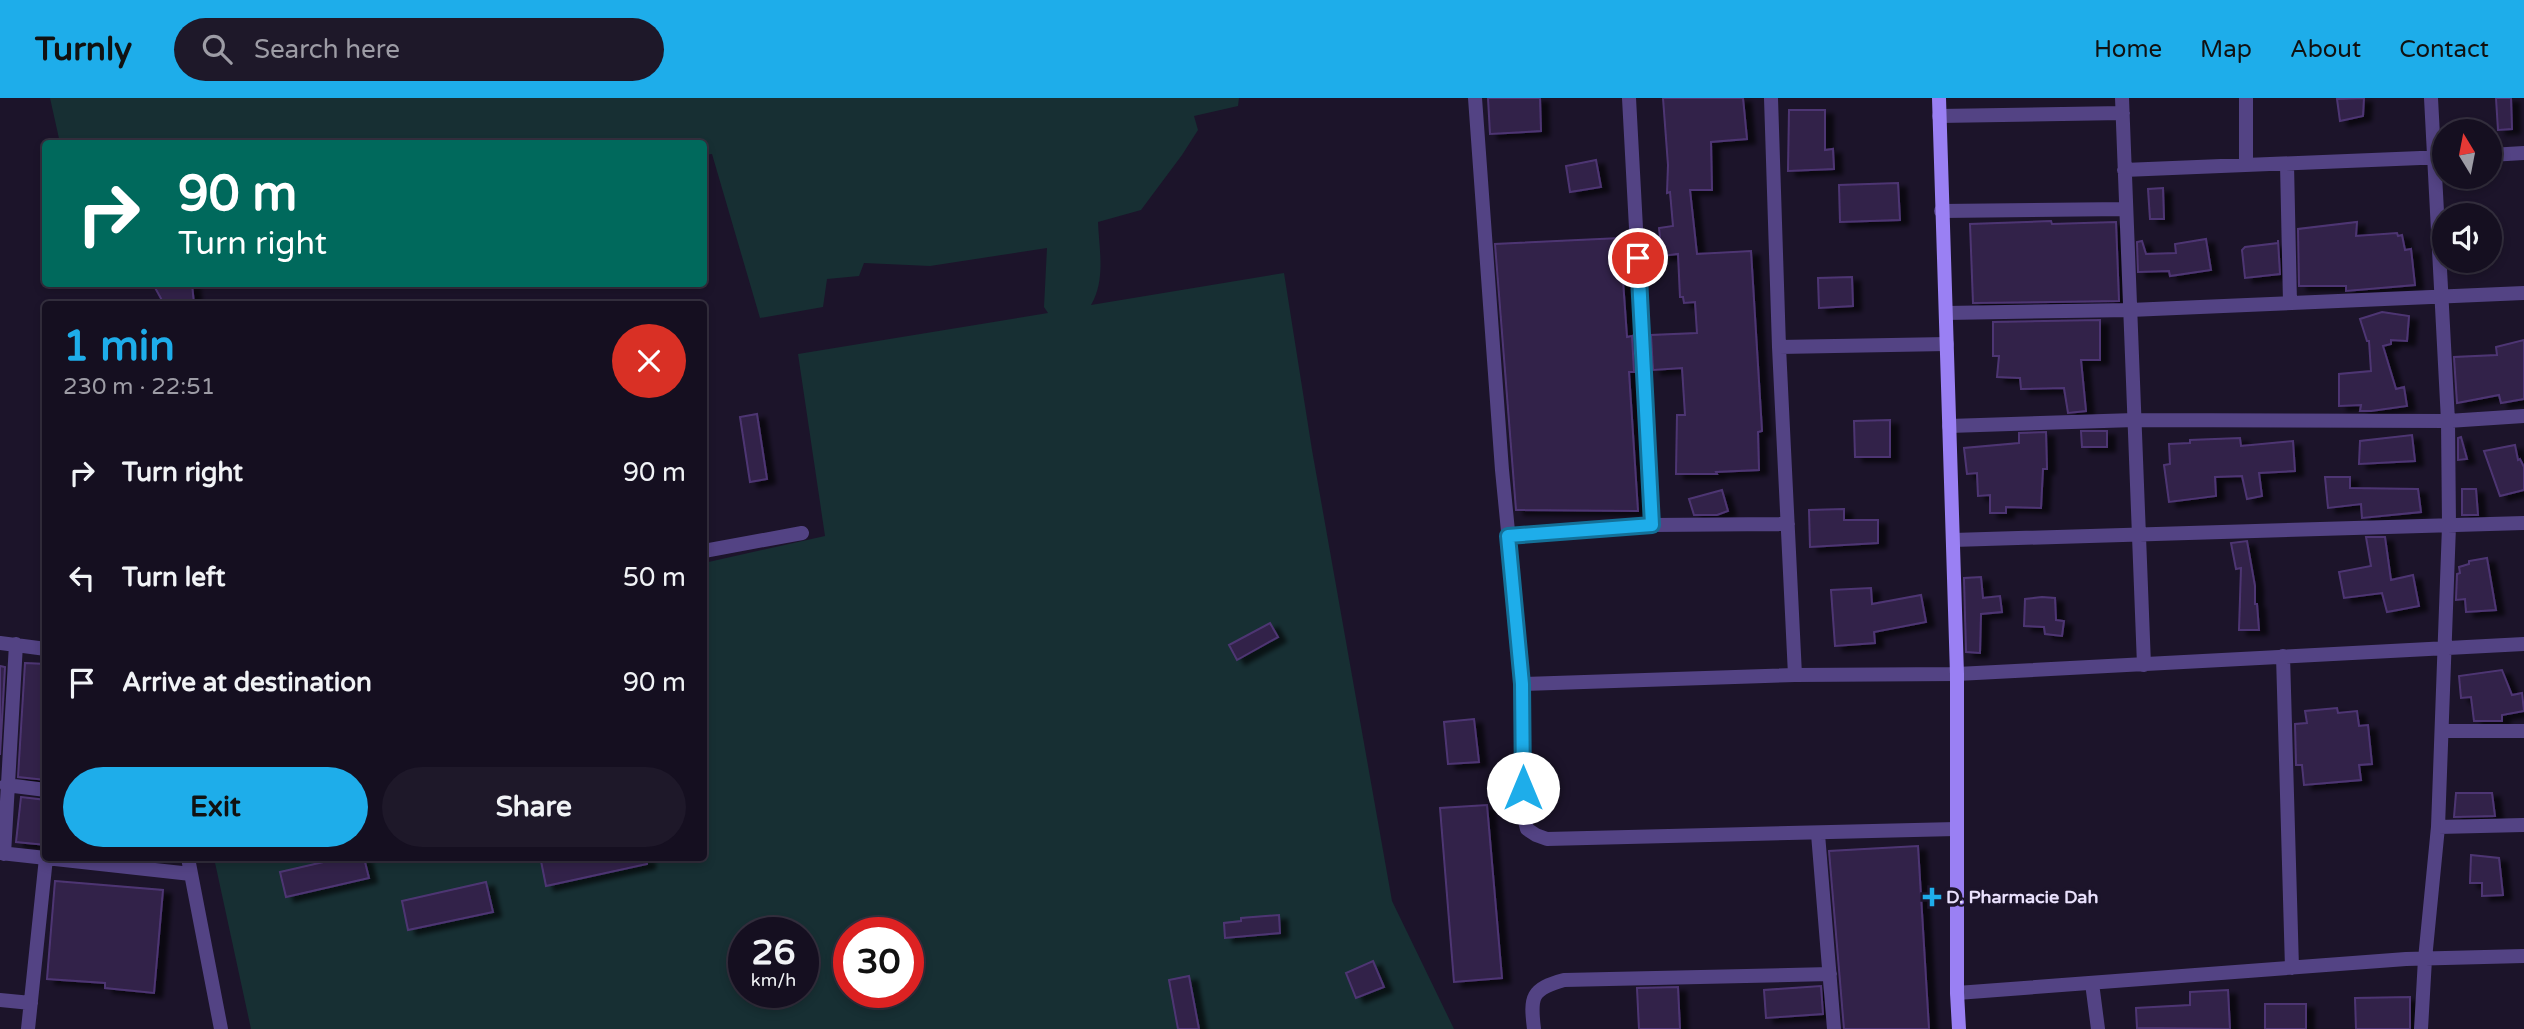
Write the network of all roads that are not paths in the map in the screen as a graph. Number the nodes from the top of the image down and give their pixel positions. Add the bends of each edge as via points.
1 (1475, 98) edge
2 (1629, 98) edge
3 (1771, 98) edge
4 (1939, 98) edge
5 (2246, 98) edge
6 (2431, 98) edge
7 (2123, 105) edge
8 (1939, 116) junction
9 (2434, 119) edge
10 (2524, 153) edge
11 (2502, 154) edge
12 (2432, 157) edge
13 (2287, 163) junction
14 (2246, 165) junction
15 (2124, 170) junction
16 (2440, 189) edge
17 (2126, 209) junction
18 (1941, 211) junction
19 (2524, 293) edge
20 (2442, 296) junction
21 (2290, 303) junction
22 (2130, 310) junction
23 (1946, 313) junction
24 (1947, 344) junction
25 (1779, 347) junction
26 (2524, 416) edge
27 (2135, 421) junction
28 (2448, 421) junction
29 (1949, 426) junction
30 (2524, 523) edge
31 (1788, 524) junction
32 (1652, 525) junction
33 (2449, 526) junction
34 (802, 533) dead end
35 (1508, 536) junction
36 (2139, 536) junction
37 (1953, 540) junction
38 (707, 550) edge
39 (0, 643) edge
40 (2524, 644) edge
41 (16, 645) junction
42 (2444, 646) junction
43 (42, 648) edge
44 (2283, 656) junction
45 (2144, 665) junction
46 (1957, 674) junction
47 (1795, 675) junction
48 (1522, 684) junction
49 (2524, 731) edge
50 (2442, 732) junction
51 (6, 785) junction
52 (42, 790) edge
53 (2524, 825) edge
54 (2438, 827) junction
55 (1956, 829) junction
56 (1818, 834) junction
57 (2, 853) edge
58 (42, 858) edge
59 (46, 861) edge
60 (73, 861) edge
61 (189, 861) edge
62 (191, 874) junction
63 (2524, 956) edge
64 (2425, 958) junction
65 (2292, 968) junction
66 (1830, 974) junction
67 (2092, 983) junction
68 (1957, 993) junction
69 (0, 1000) edge
70 (31, 1003) junction
71 (28, 1029) edge
72 (221, 1029) edge
73 (1534, 1029) edge
74 (1834, 1029) edge
75 (1959, 1029) edge
76 (2098, 1029) edge
77 (2421, 1029) edge

1 - 35 street
2 - 32 street
3 - 25 street
4 - 8 main road
5 - 14 street
6 - 9 street
7 - 8 street
7 - 15 street
8 - 18 main road
10 - 11 street
12 - 13 street
13 - 14 street
13 - 21 street
14 - 15 street
15 - 17 street
16 - 20 street
17 - 18 street
17 - 22 street
18 - 23 main road
19 - 20 street
20 - 21 street
20 - 28 street
21 - 22 street
22 - 23 street
22 - 27 street
23 - 24 main road
24 - 25 street
24 - 29 main road
25 - 31 street
26 - 28 street
27 - 28 street
27 - 29 street
27 - 36 street
28 - 33 street
29 - 37 main road
30 - 33 street
31 - 32 street
31 - 47 street
32 - 35 street
33 - 36 street
33 - 42 street
34 - 38 street
35 - 48 street
36 - 37 street
36 - 45 street
37 - 46 main road
39 - 41 street
40 - 42 street
41 - 43 street
41 - 51 street
42 - 44 street
42 - 50 street
44 - 45 street
44 - 65 street
45 - 46 street
46 - 47 street
46 - 55 main road
47 - 48 street
48 - 56 street via 1523,814 1527,829 1536,835 1547,839
49 - 50 street
50 - 54 street
51 - 52 street
51 - 57 street
53 - 54 street
54 - 64 street
55 - 56 street
55 - 68 main road
56 - 66 street
57 - 58 street
59 - 70 street
60 - 62 street
61 - 62 street
62 - 72 street
63 - 64 street
64 - 65 street
64 - 77 street
65 - 67 street
66 - 73 street via 1564,980 1535,993 1531,1006
66 - 74 street
67 - 68 street
67 - 76 street
68 - 75 main road
69 - 70 street
70 - 71 street

